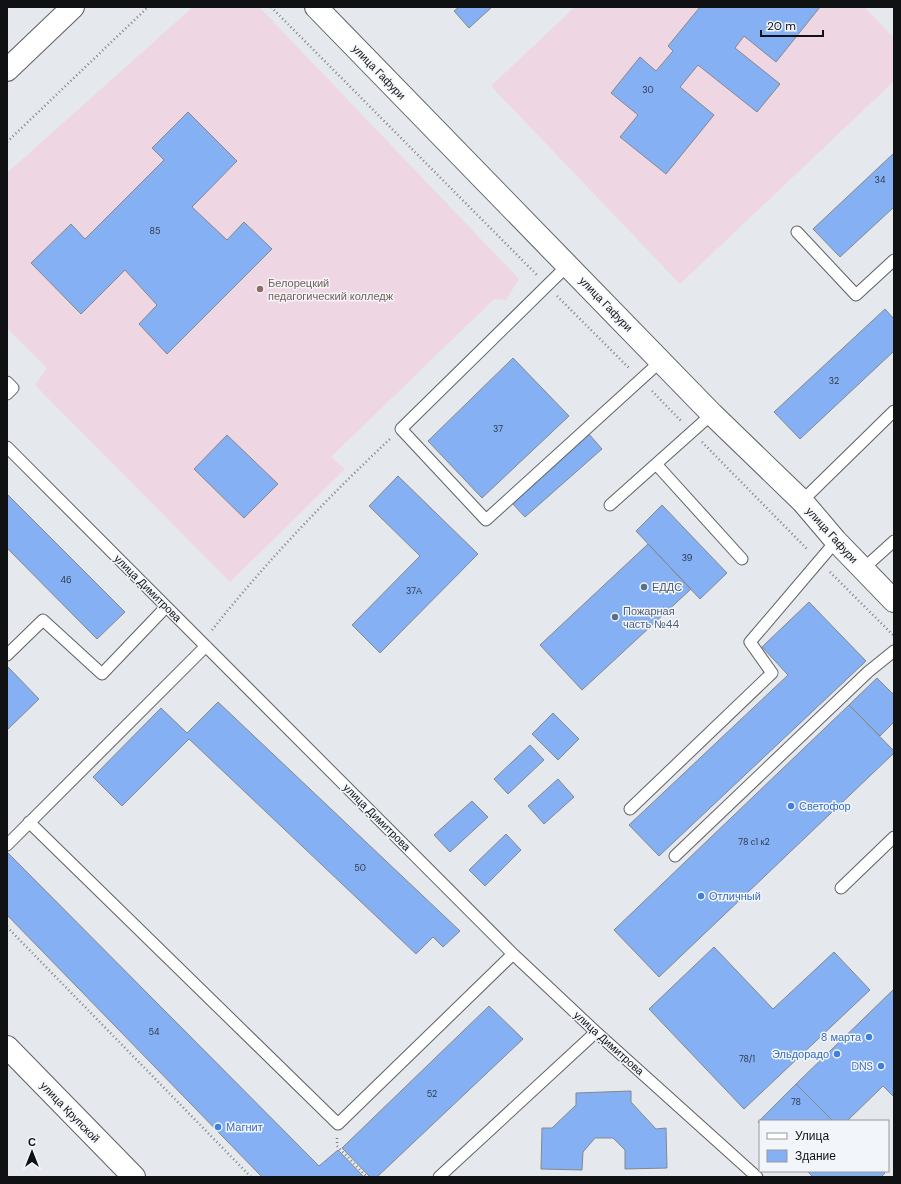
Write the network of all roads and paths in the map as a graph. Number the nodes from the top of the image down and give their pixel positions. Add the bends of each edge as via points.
1 (73, 7) edge
2 (148, 7) edge
3 (271, 7) edge
4 (316, 7) edge
5 (7, 70) edge
6 (7, 142) edge
7 (797, 232) dead end
8 (894, 260) edge
9 (568, 265) junction
10 (547, 286) junction
11 (661, 361) junction
12 (640, 380) junction
13 (7, 382) edge
14 (7, 394) edge
15 (894, 411) edge
16 (712, 414) junction
17 (401, 430) junction
18 (692, 432) junction
19 (7, 447) edge
20 (656, 464) junction
21 (802, 501) junction
22 (610, 505) dead end
23 (836, 541) junction
24 (894, 541) edge
25 (742, 559) dead end
26 (819, 561) junction
27 (863, 569) junction
28 (894, 601) edge
29 (166, 607) junction
30 (894, 636) edge
31 (206, 646) junction
32 (894, 651) edge
33 (7, 656) edge
34 (630, 809) dead end
35 (29, 822) junction
36 (894, 837) edge
37 (7, 845) edge
38 (675, 856) dead end
39 (841, 888) dead end
40 (7, 927) edge
41 (513, 954) junction
42 (596, 1032) junction
43 (7, 1047) edge
44 (338, 1124) junction
45 (134, 1177) edge
46 (251, 1177) edge
47 (367, 1177) edge
48 (439, 1177) edge
49 (757, 1177) edge

1 - 5 street
2 - 6 path
3 - 10 path
4 - 9 street, улица Гафури
7 - 8 lane via 856,295
9 - 10 lane
9 - 11 street, улица Гафури
10 - 12 path
10 - 17 lane
11 - 12 lane
11 - 16 street, улица Гафури
12 - 17 lane via 486,520
12 - 18 path
13 - 14 lane via 13,388
15 - 21 lane
16 - 18 lane
16 - 21 street, улица Гафури
17 - 31 path via 354,473 282,548 212,629
18 - 20 lane
18 - 26 path
19 - 29 lane, улица Димитрова
20 - 22 lane
20 - 25 lane
21 - 23 street, улица Гафури
23 - 26 lane
23 - 27 street, улица Гафури
24 - 27 lane
26 - 30 path
26 - 34 lane via 750,642 772,673
27 - 28 street, улица Гафури
29 - 31 lane, улица Димитрова
29 - 33 lane via 102,674 43,620
31 - 35 lane
31 - 41 lane, улица Димитрова
32 - 38 lane via 868,672
35 - 37 lane
35 - 44 lane
36 - 39 lane
40 - 46 path
41 - 42 lane, улица Димитрова
41 - 44 lane
42 - 48 lane
42 - 49 lane, улица Димитрова
43 - 45 street, улица Крупской
44 - 47 path via 337,1146

